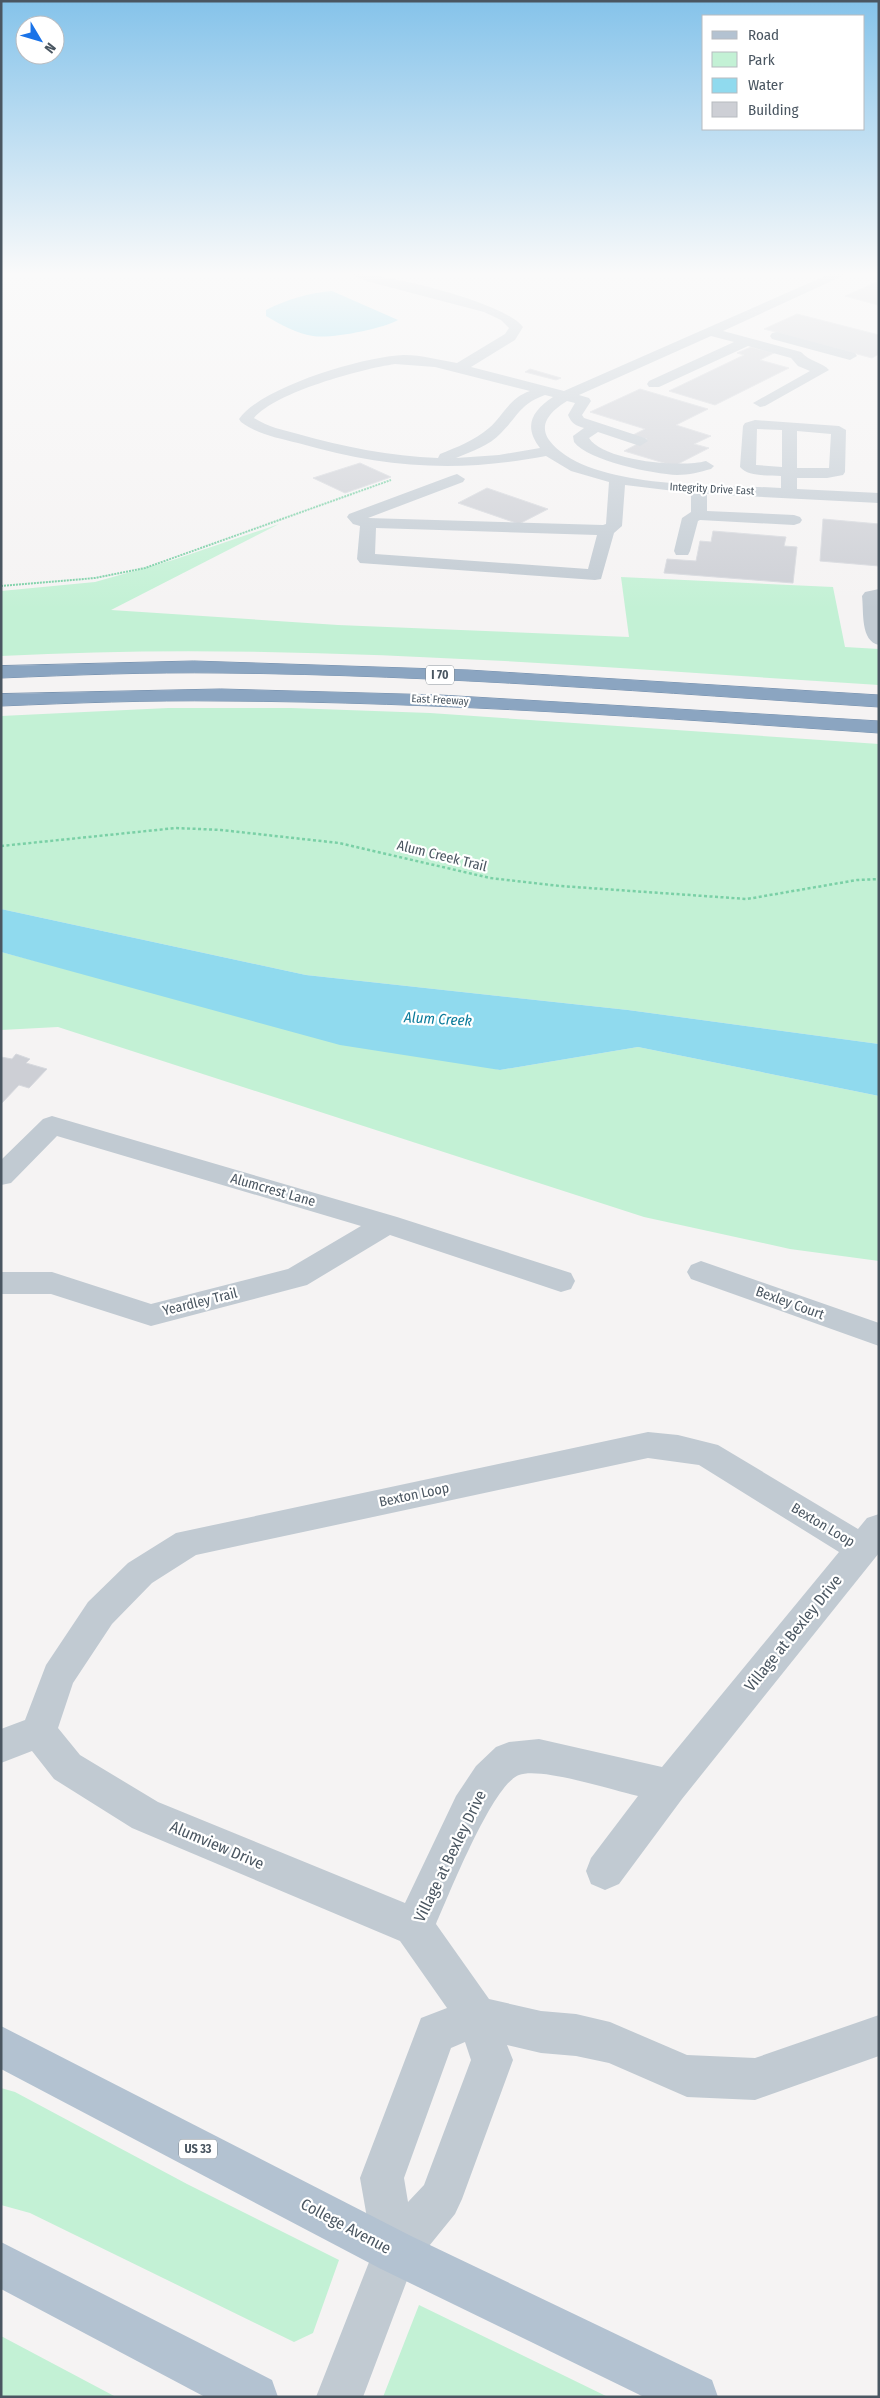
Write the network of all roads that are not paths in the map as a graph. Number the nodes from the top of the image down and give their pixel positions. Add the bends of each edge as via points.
1 (309, 385) edge
2 (526, 385) edge
3 (590, 385) edge
4 (793, 385) edge
5 (546, 390) junction
6 (567, 395) junction
7 (760, 402) dead end
8 (790, 426) junction
9 (597, 427) junction
10 (640, 441) dead end
11 (549, 452) junction
12 (438, 461) junction
13 (706, 466) dead end
14 (790, 471) junction
15 (457, 479) dead end
16 (617, 480) junction
17 (699, 488) junction
18 (789, 493) junction
19 (879, 498) edge
20 (699, 515) junction
21 (794, 520) dead end
22 (368, 523) junction
23 (606, 530) junction
24 (682, 550) dead end
25 (879, 594) edge
26 (879, 640) edge
27 (1, 672) edge
28 (1, 700) edge
29 (879, 701) edge
30 (879, 727) edge
31 (1, 1176) edge
32 (387, 1224) junction
33 (701, 1272) dead end
34 (561, 1281) dead end
35 (1, 1283) edge
36 (879, 1335) edge
37 (870, 1538) edge
38 (39, 1732) junction
39 (1, 1746) edge
40 (669, 1786) junction
41 (605, 1871) dead end
42 (414, 1927) junction
43 (477, 2017) junction
44 (879, 2035) edge
45 (1, 2046) edge
46 (396, 2252) junction
47 (1, 2264) edge
48 (255, 2397) edge
49 (339, 2397) edge
50 (695, 2397) edge

1 - 12 street via 274,397 248,414 246,419 266,429 333,449 391,459
2 - 5 street
3 - 6 street
4 - 7 street
5 - 6 street
5 - 12 street via 530,396 479,443
6 - 9 street via 584,401 575,415 578,421
6 - 11 street via 538,420 538,434
8 - 14 street
8 - 14 street via 750,426 748,467
8 - 14 street via 839,430 837,472
9 - 10 street
9 - 13 street via 581,436 582,442 614,456 672,471
11 - 12 street via 499,460
11 - 16 street, Integrity Drive East via 576,468
14 - 18 street
15 - 22 street via 355,517
16 - 17 street, Integrity Drive East
16 - 23 street via 614,526
17 - 18 street, Integrity Drive East
17 - 20 street
18 - 19 street, Integrity Drive East
20 - 21 street
20 - 24 street via 688,522
22 - 23 street
22 - 23 street via 366,559 595,575
25 - 26 street via 872,596 876,638
27 - 29 highway, East Freeway / I 70 via 213,667 306,669
28 - 30 highway, East Freeway / I 70 via 184,693 352,696
31 - 32 street, Alumcrest Lane via 52,1125
32 - 34 street, Alumcrest Lane
32 - 35 street, Yeardley Trail via 297,1277 151,1315 52,1283
33 - 36 street, Bexley Court
37 - 38 street, Bexton Loop via 707,1454 648,1445 188,1542 140,1573 100,1613 58,1676
37 - 40 street, Village at Bexley Drive
38 - 39 street
38 - 42 street, Alumview Drive via 67,1767 145,1815
40 - 41 street, Village at Bexley Drive
40 - 42 street, Village at Bexley Drive via 539,1756 510,1759 489,1778 469,1809
42 - 43 street, Village at Bexley Drive
43 - 44 street via 610,2043 687,2076 745,2079 754,2079
43 - 46 street, Village at Bexley Drive via 492,2060 440,2199
43 - 46 street via 436,2033 382,2178
45 - 46 main road, College Avenue / US 33
46 - 49 street, Village at Bexley Drive
46 - 50 main road, College Avenue / US 33
47 - 48 main road

